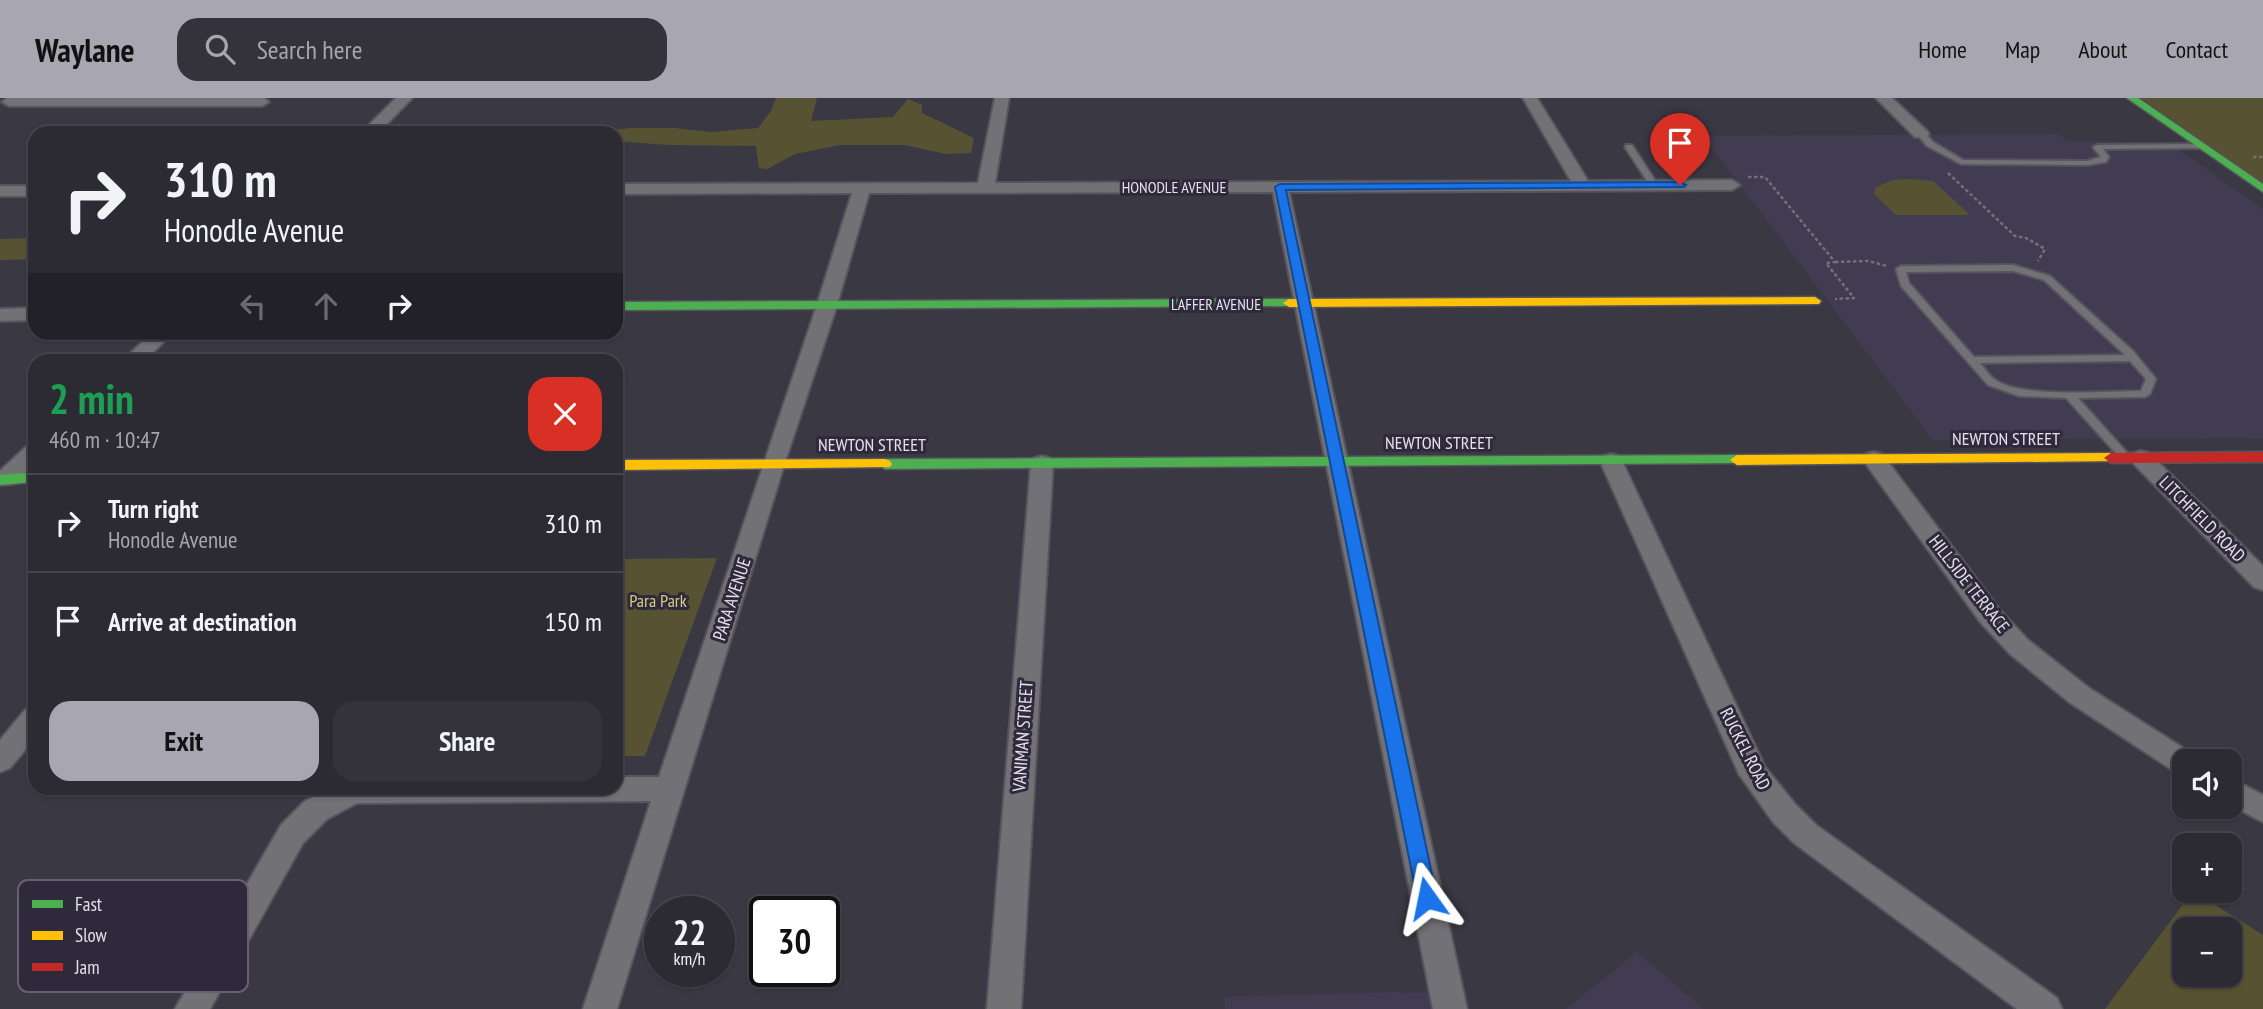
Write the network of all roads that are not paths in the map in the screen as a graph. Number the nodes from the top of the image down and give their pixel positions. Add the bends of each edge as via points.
1 (25, 98) edge
2 (405, 98) edge
3 (1002, 98) edge
4 (1531, 98) edge
5 (1882, 98) edge
6 (2132, 98) edge
7 (262, 102) dead end
8 (4, 103) edge
9 (376, 126) edge
10 (1921, 135) joint
11 (2201, 146) junction
12 (1629, 147) dead end
13 (1739, 181) road end
14 (1581, 185) junction
15 (1654, 185) junction
16 (986, 187) junction
17 (1280, 187) junction
18 (862, 188) junction
19 (623, 189) edge
20 (2263, 189) edge
21 (0, 191) edge
22 (28, 191) edge
23 (1815, 301) dead end
24 (1304, 303) junction
25 (827, 305) junction
26 (623, 306) edge
27 (28, 314) edge
28 (0, 315) edge
29 (155, 340) edge
30 (140, 354) edge
31 (2133, 358) junction
32 (1972, 360) junction
33 (2151, 379) joint
34 (2069, 395) junction
35 (2263, 457) edge
36 (28, 458) edge
37 (2133, 458) junction
38 (1874, 459) junction
39 (1611, 461) junction
40 (1042, 463) junction
41 (1336, 463) junction
42 (623, 465) edge
43 (773, 465) junction
44 (28, 478) edge
45 (2, 480) edge
46 (2263, 581) edge
47 (28, 726) edge
48 (2172, 755) edge
49 (0, 760) edge
50 (623, 789) edge
51 (669, 789) junction
52 (345, 795) edge
53 (2242, 797) edge
54 (2263, 810) edge
55 (248, 912) edge
56 (202, 992) edge
57 (192, 1009) edge
58 (600, 1009) edge
59 (1004, 1009) edge
60 (1450, 1009) edge
61 (2045, 1009) edge

1 - 8 street
2 - 9 street
3 - 16 street
4 - 14 street
5 - 10 street
6 - 11 street
7 - 8 street
10 - 11 lane via 1953,159 1973,163 2087,163 2105,157 2097,147
11 - 20 street
12 - 15 lane
13 - 15 street, HONODLE AVENUE
14 - 15 street, HONODLE AVENUE
14 - 17 street, HONODLE AVENUE
16 - 17 street, HONODLE AVENUE
16 - 18 street, HONODLE AVENUE
17 - 24 street
18 - 19 street, HONODLE AVENUE
18 - 25 street, PARA AVENUE
21 - 22 street
23 - 24 street, LAFFER AVENUE
24 - 25 street, LAFFER AVENUE
24 - 41 street
25 - 26 street, LAFFER AVENUE
25 - 43 street, PARA AVENUE
27 - 28 street
29 - 30 street
31 - 32 lane
31 - 32 lane via 2046,278 2013,268 1901,270 1904,284
31 - 33 lane
32 - 34 lane via 1993,383 2019,393
33 - 34 lane via 2145,394
34 - 37 lane
35 - 37 street, NEWTON STREET
36 - 45 street
37 - 38 street, NEWTON STREET
37 - 46 street, LITCHFIELD ROAD
38 - 39 street, NEWTON STREET
38 - 48 street, HILLSIDE TERRACE via 1990,616 2019,647 2079,695
39 - 41 street, NEWTON STREET
39 - 61 street, RUCKEL ROAD via 1754,774 1767,793 1805,834
40 - 41 street, NEWTON STREET
40 - 43 street, NEWTON STREET
40 - 59 street, VANIMAN STREET
41 - 60 street
42 - 43 street, NEWTON STREET
43 - 51 street, PARA AVENUE
44 - 45 street
47 - 49 street
50 - 51 street
51 - 58 street, PARA AVENUE
52 - 55 street via 316,810 292,834
53 - 54 street
56 - 57 street

